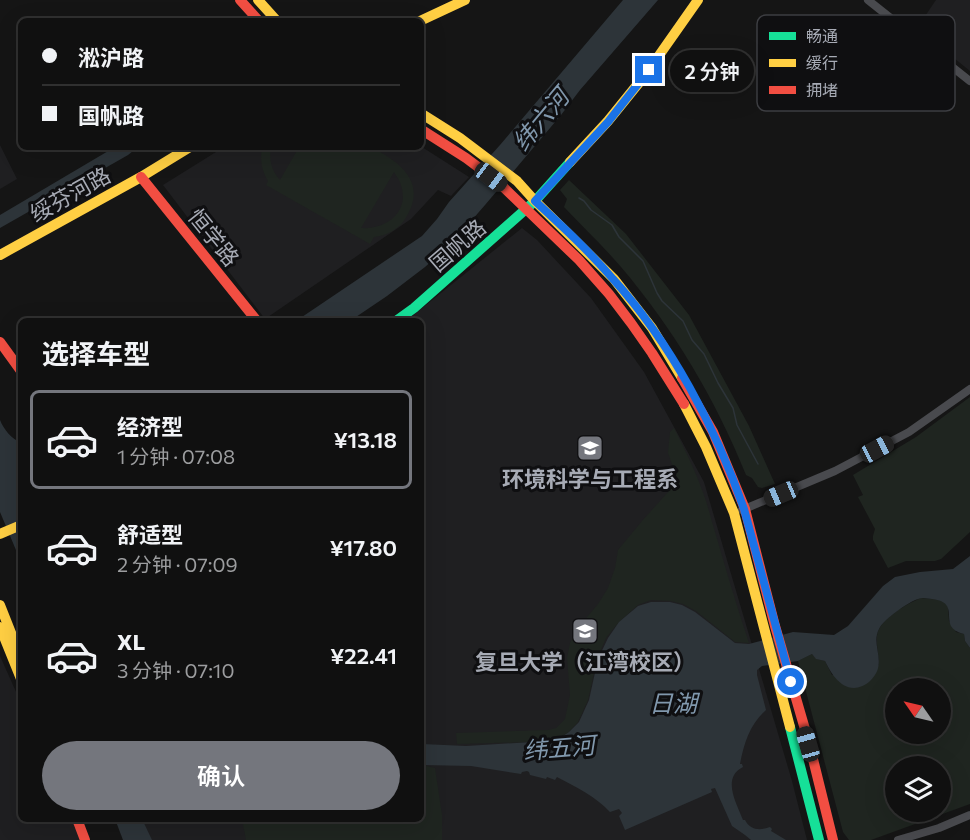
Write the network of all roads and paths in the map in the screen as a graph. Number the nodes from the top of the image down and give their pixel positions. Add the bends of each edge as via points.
1 (240, 0) edge
2 (258, 0) edge
3 (465, 0) edge
4 (698, 0) edge
5 (868, 0) edge
6 (887, 15) edge
7 (256, 18) edge
8 (273, 18) edge
9 (424, 19) edge
10 (955, 69) edge
11 (970, 81) edge
12 (424, 115) edge
13 (424, 131) edge
14 (185, 150) edge
15 (141, 177) junction
16 (535, 201) junction
17 (527, 210) junction
18 (0, 255) edge
19 (255, 318) edge
20 (400, 318) edge
21 (0, 342) edge
22 (18, 366) edge
23 (970, 389) edge
24 (739, 511) junction
25 (0, 604) edge
26 (0, 627) edge
27 (770, 627) junction
28 (18, 650) edge
29 (18, 672) edge
30 (970, 815) edge
31 (78, 822) edge
32 (84, 822) edge
33 (85, 840) edge
34 (91, 840) edge
35 (819, 840) edge
36 (833, 840) edge
37 (898, 840) edge

1 - 7 main road
2 - 8 main road
3 - 9 main road
4 - 16 main road, 国帆路 via 608,122
5 - 6 street
10 - 11 street
12 - 16 main road via 518,181
13 - 17 main road via 473,163
14 - 15 main road, 绥芬河路
15 - 18 main road, 绥芬河路
15 - 19 main road, 恒学路
16 - 17 main road, 国帆路
16 - 24 main road via 614,279 652,328 709,425 734,481
17 - 20 main road, 国帆路
17 - 24 main road via 585,266 641,337 702,438
21 - 22 main road
23 - 24 street via 909,432 835,471
24 - 27 main road
25 - 28 main road
26 - 29 main road
27 - 35 main road via 774,668
27 - 36 main road via 786,665
30 - 37 street
31 - 33 main road
32 - 34 main road

